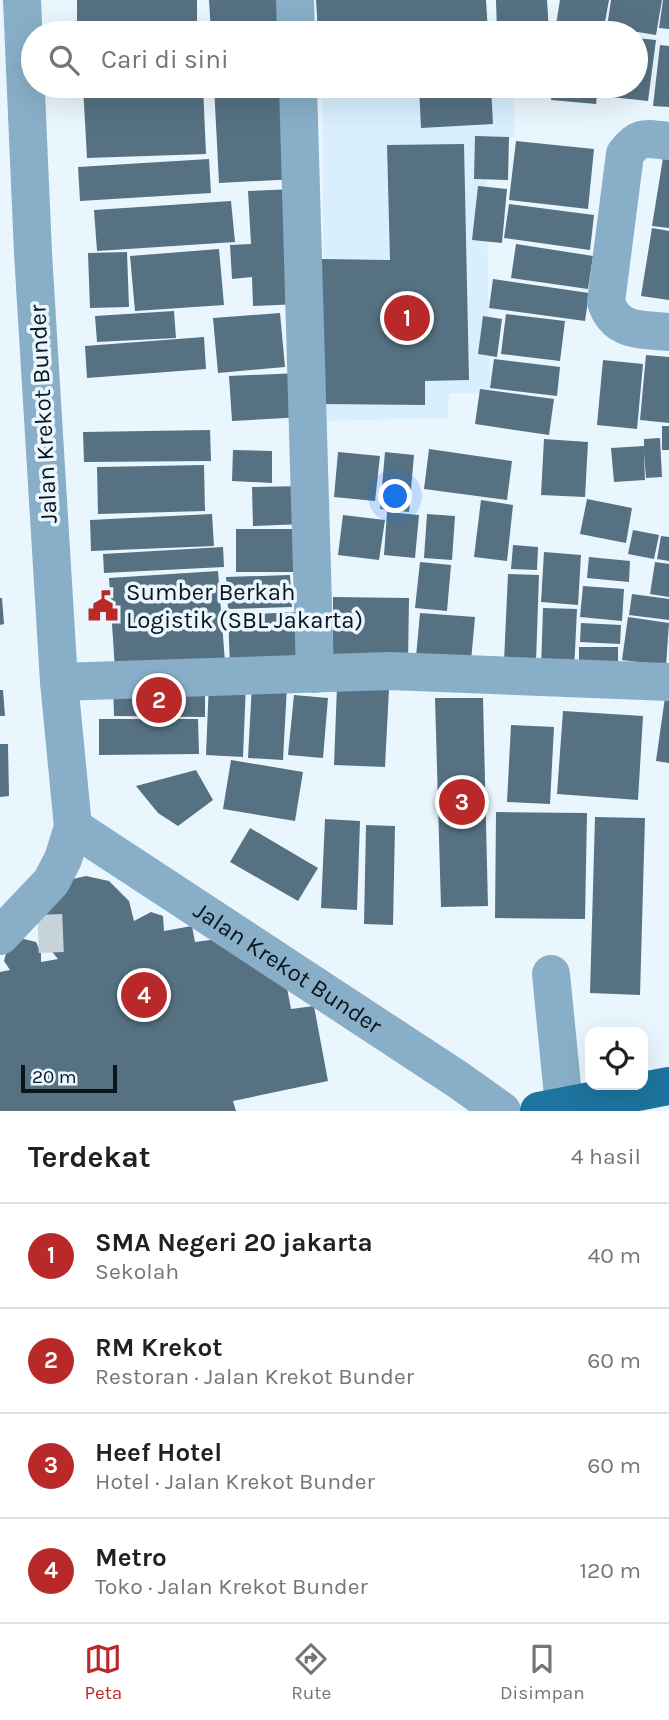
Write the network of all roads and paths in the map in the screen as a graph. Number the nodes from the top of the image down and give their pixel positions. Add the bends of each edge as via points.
1 (22, 0) edge
2 (295, 0) edge
3 (21, 21) edge
4 (296, 21) edge
5 (21, 40) edge
6 (298, 98) edge
7 (669, 141) edge
8 (16, 238) edge
9 (669, 332) edge
10 (315, 674) junction
11 (59, 682) junction
12 (669, 682) edge
13 (73, 827) junction
14 (38, 934) tunnel mouth
15 (0, 937) edge
16 (551, 974) dead end
17 (669, 1086) edge
18 (551, 1109) edge
19 (502, 1111) edge

1 - 3 street, Jalan Krekot Bunder
2 - 4 street
5 - 8 street, Jalan Krekot Bunder
6 - 10 street
7 - 9 street via 643,138 625,154 606,302 610,315 628,328
8 - 11 street, Jalan Krekot Bunder
10 - 11 street
10 - 12 street via 390,671
11 - 13 street, Jalan Krekot Bunder
13 - 15 street, Jalan Krekot Bunder via 51,882
13 - 19 street, Jalan Krekot Bunder
14 - 15 street
16 - 18 street
17 - 18 main road

